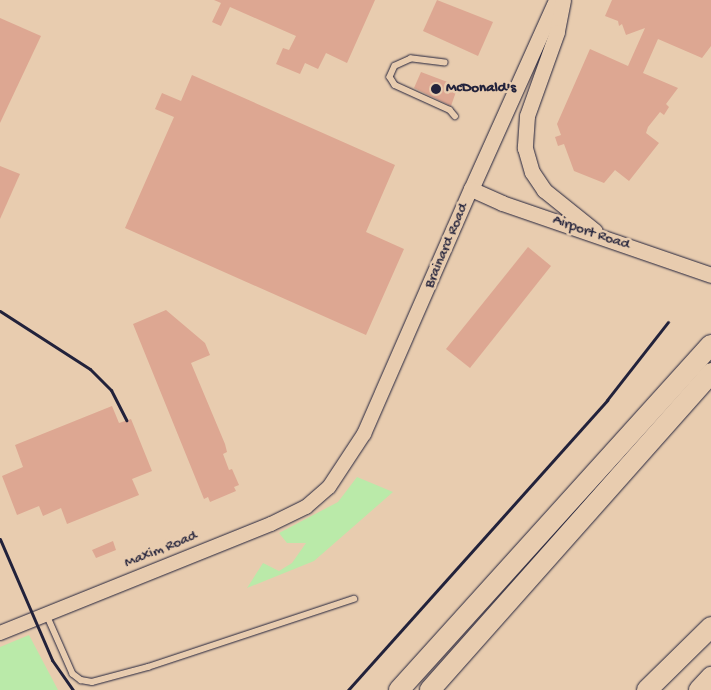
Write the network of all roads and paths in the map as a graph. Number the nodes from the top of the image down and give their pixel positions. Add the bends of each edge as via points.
1 (556, 0) edge
2 (563, 0) edge
3 (444, 63) dead end
4 (455, 116) dead end
5 (471, 189) junction
6 (599, 236) junction
7 (711, 275) edge
8 (711, 345) edge
9 (711, 373) edge
10 (711, 377) edge
11 (695, 391) junction
12 (329, 487) joint
13 (354, 599) dead end
14 (47, 614) junction
15 (711, 627) edge
16 (0, 633) edge
17 (711, 677) edge
18 (399, 690) edge
19 (430, 690) edge
20 (647, 690) edge
21 (699, 690) edge

1 - 5 main road, Brainard Road
2 - 6 main road via 557,32 527,116 525,151 532,172 544,190
3 - 4 lane via 411,59 395,66 390,77 394,85 450,110
5 - 6 main road, Airport Road
5 - 12 street, Brainard Road via 364,434
6 - 7 main road, Airport Road
8 - 18 highway
9 - 11 highway
10 - 11 highway
11 - 19 highway
12 - 14 street, Maxim Road via 306,507 271,524
13 - 14 lane via 92,682 73,674
14 - 16 street, Maxim Road
15 - 20 highway
17 - 21 highway

